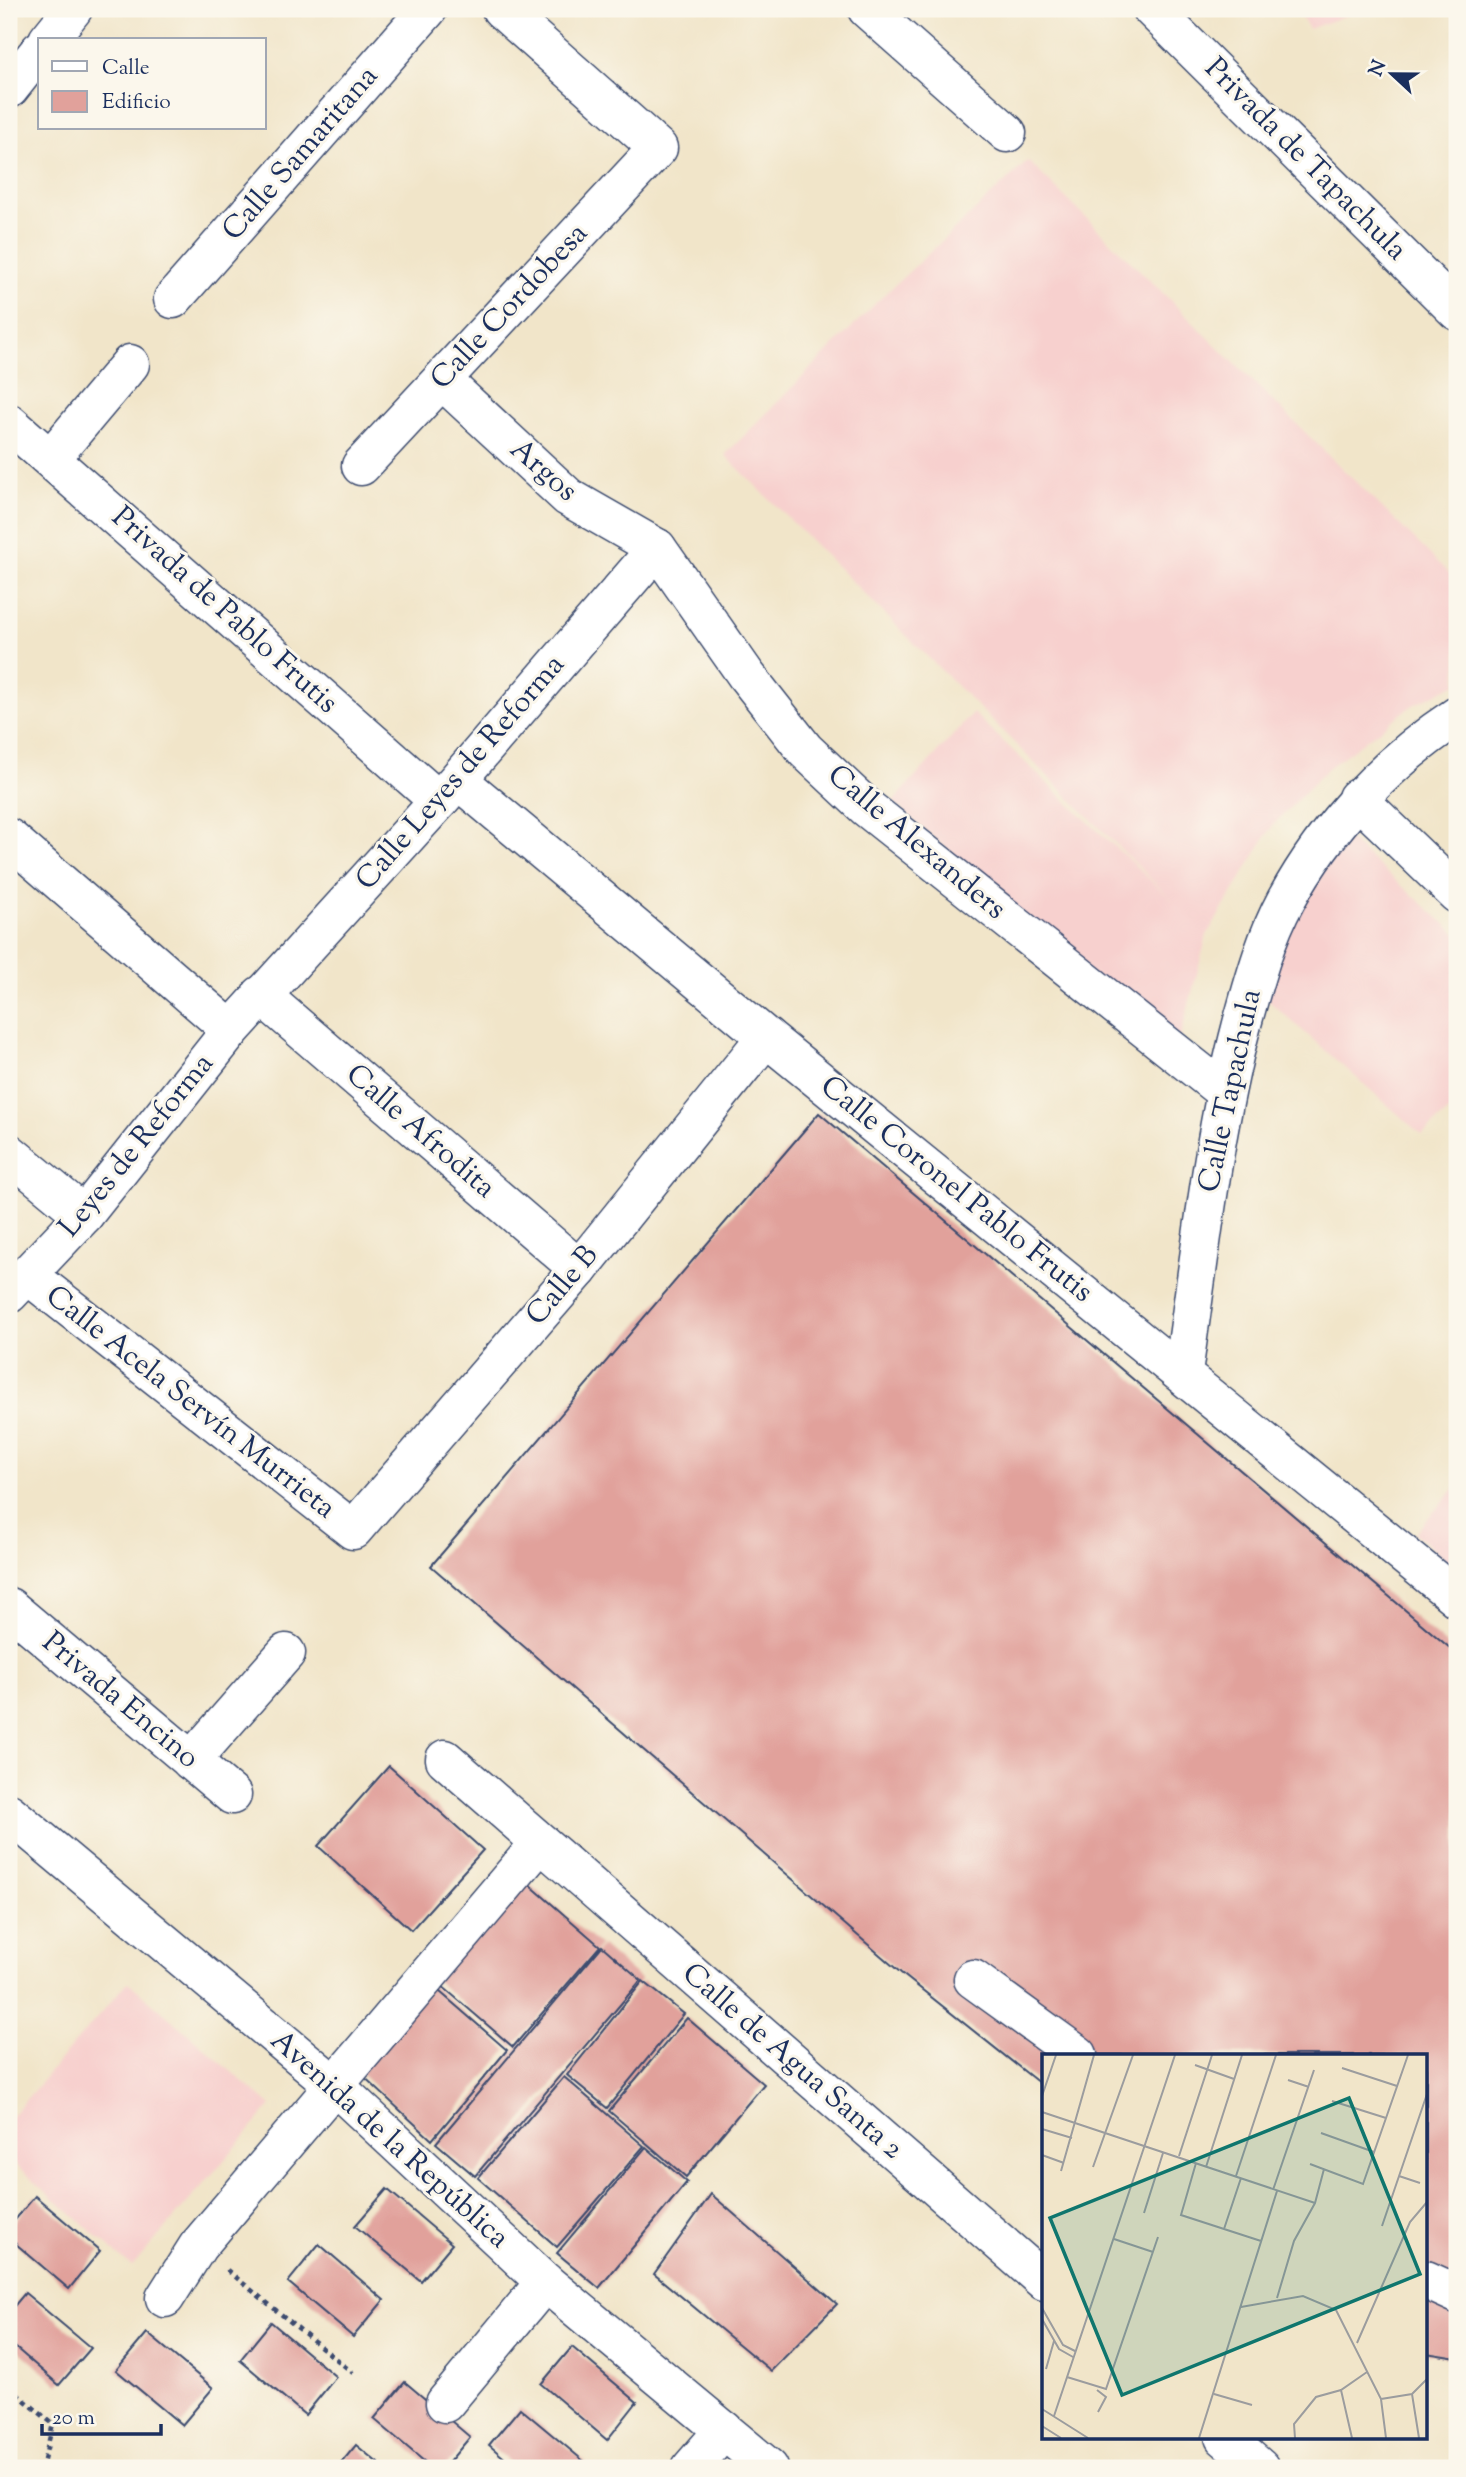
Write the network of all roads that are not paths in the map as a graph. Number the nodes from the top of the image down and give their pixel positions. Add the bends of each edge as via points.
1 (73, 9) edge
2 (428, 9) edge
3 (502, 9) edge
4 (867, 9) edge
5 (1153, 9) edge
6 (50, 38) edge
7 (38, 53) edge
8 (9, 89) edge
9 (1007, 133) dead end
10 (173, 299) dead end
11 (1457, 311) edge
12 (131, 364) dead end
13 (442, 380) junction
14 (9, 423) edge
15 (51, 458) junction
16 (361, 466) dead end
17 (657, 548) junction
18 (1457, 716) edge
19 (448, 791) junction
20 (1357, 799) junction
21 (9, 838) edge
22 (1457, 894) edge
23 (261, 995) junction
24 (230, 1030) junction
25 (766, 1037) junction
26 (1225, 1091) junction
27 (9, 1153) edge
28 (84, 1215) junction
29 (579, 1269) junction
30 (18, 1284) edge
31 (1183, 1373) junction
32 (353, 1531) joint
33 (1457, 1598) edge
34 (9, 1606) edge
35 (286, 1653) dead end
36 (445, 1759) dead end
37 (191, 1761) junction
38 (232, 1795) dead end
39 (9, 1813) edge
40 (540, 1843) junction
41 (973, 1979) dead end
42 (1077, 2054) edge
43 (333, 2084) junction
44 (1042, 2279) edge
45 (1428, 2281) edge
46 (545, 2282) junction
47 (1457, 2294) edge
48 (165, 2298) dead end
49 (445, 2403) dead end
50 (724, 2430) junction
51 (1225, 2438) edge
52 (691, 2468) edge
53 (769, 2468) edge
54 (1260, 2468) edge

1 - 6 street
2 - 10 street, Calle Samaritana
3 - 13 street, Calle Cordobesa via 658,148
4 - 9 street
5 - 11 street, Privada de Tapachula
7 - 8 street
12 - 15 street
13 - 16 street, Calle Cordobesa
13 - 17 street, Argos via 568,497
14 - 15 street, Privada de Pablo Frutis
15 - 19 street, Privada de Pablo Frutis
17 - 19 street, Calle Leyes de Reforma
17 - 26 street, Calle Alexanders via 746,676 805,750 867,808
18 - 20 street, Calle Tapachula via 1418,742
19 - 23 street, Calle Leyes de Reforma
19 - 25 street, Calle Coronel Pablo Frutis
20 - 22 street
20 - 26 street, Calle Tapachula via 1286,900 1259,961
21 - 24 street
23 - 24 street, Leyes de Reforma
23 - 29 street, Calle Afrodita
24 - 28 street, Leyes de Reforma
25 - 29 street, Calle B
25 - 31 street, Calle Coronel Pablo Frutis
26 - 31 street, Calle Tapachula
27 - 28 street
28 - 30 street, Leyes de Reforma
29 - 32 street, Calle B
30 - 32 street, Calle Acela Servín Murrieta
31 - 33 street, Calle Coronel Pablo Frutis
34 - 37 street, Privada Encino
35 - 37 street
36 - 40 street, Calle de Agua Santa 2
37 - 38 street, Privada Encino
39 - 43 street, Avenida de la República
40 - 43 street
40 - 44 street, Calle de Agua Santa 2
41 - 42 street
43 - 46 street, Avenida de la República
43 - 48 street via 198,2246
45 - 47 street
46 - 49 street
46 - 50 street, Avenida de la República
50 - 52 street
50 - 53 street, Avenida de la República
51 - 54 street

